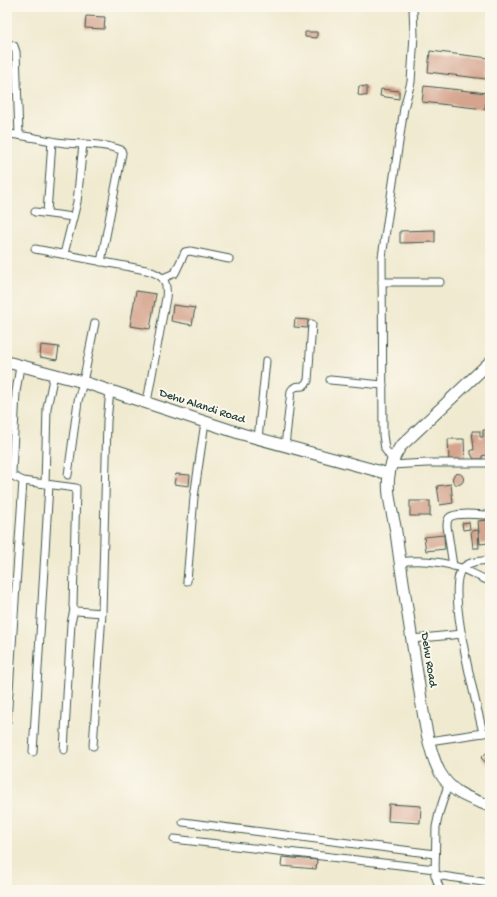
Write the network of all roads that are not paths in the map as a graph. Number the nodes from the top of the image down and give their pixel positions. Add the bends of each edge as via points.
1 (413, 7) edge
2 (7, 43) edge
3 (7, 134) edge
4 (19, 134) junction
5 (52, 141) junction
6 (83, 144) junction
7 (35, 212) dead end
8 (47, 213) junction
9 (73, 217) junction
10 (35, 249) dead end
11 (64, 254) junction
12 (229, 259) dead end
13 (101, 262) junction
14 (163, 278) junction
15 (382, 282) junction
16 (440, 282) dead end
17 (95, 324) dead end
18 (312, 324) dead end
19 (266, 361) dead end
20 (7, 362) edge
21 (490, 362) edge
22 (20, 366) junction
23 (54, 374) junction
24 (330, 380) dead end
25 (84, 382) junction
26 (383, 385) junction
27 (110, 391) junction
28 (147, 402) junction
29 (206, 422) junction
30 (258, 439) junction
31 (285, 446) junction
32 (490, 463) edge
33 (391, 467) junction
34 (68, 475) dead end
35 (23, 481) junction
36 (47, 484) junction
37 (490, 515) edge
38 (490, 560) edge
39 (399, 562) junction
40 (453, 566) junction
41 (462, 569) junction
42 (488, 580) edge
43 (187, 581) dead end
44 (490, 588) edge
45 (74, 610) junction
46 (102, 613) junction
47 (462, 634) junction
48 (412, 639) junction
49 (7, 721) edge
50 (487, 732) edge
51 (429, 741) junction
52 (93, 746) dead end
53 (64, 750) dead end
54 (33, 752) dead end
55 (448, 785) junction
56 (490, 806) edge
57 (183, 822) dead end
58 (174, 839) dead end
59 (435, 854) junction
60 (435, 872) junction
61 (490, 883) edge
62 (440, 890) edge

1 - 15 street via 411,82 395,163 382,257
2 - 4 street via 14,46 16,52
3 - 4 street
4 - 5 street
5 - 6 street
5 - 8 street
6 - 9 street via 79,190
6 - 13 street via 116,148 122,153
7 - 8 street
8 - 9 street
9 - 11 street
10 - 11 street
11 - 13 street
12 - 14 street via 185,252 175,273
13 - 14 street via 146,270
14 - 28 street via 166,298
15 - 16 street
15 - 26 street
17 - 25 street
18 - 31 street via 308,381 290,391
19 - 30 street
20 - 22 main road, Dehu Alandi Road
21 - 33 main road via 400,447
22 - 23 main road, Dehu Alandi Road
22 - 35 street via 11,467 13,476
23 - 25 main road, Dehu Alandi Road
23 - 36 street via 47,408
24 - 26 street
25 - 27 main road, Dehu Alandi Road
25 - 34 street via 78,401
26 - 33 street via 384,443
27 - 28 main road, Dehu Alandi Road
27 - 46 street
28 - 29 main road, Dehu Alandi Road
29 - 30 main road, Dehu Alandi Road
29 - 43 street via 194,497
30 - 31 main road, Dehu Alandi Road
31 - 33 main road, Dehu Alandi Road
32 - 33 street via 427,463
33 - 39 main road, Dehu Road via 389,489
35 - 36 street
35 - 49 street
36 - 45 street via 76,488
36 - 54 street via 45,575
37 - 40 street via 456,514 448,520
38 - 41 street via 468,564
39 - 40 street via 426,560
39 - 48 main road, Dehu Road
40 - 41 street
41 - 42 street
41 - 47 street via 457,578
42 - 44 street
45 - 46 street
45 - 53 street via 71,623
46 - 52 street
47 - 48 street
47 - 50 street
48 - 51 main road, Dehu Road
50 - 51 street
51 - 55 main road, Dehu Road via 439,770
55 - 56 main road, Dehu Road via 463,796
55 - 59 street via 436,827
57 - 59 street
58 - 60 street
59 - 60 street
60 - 61 street
60 - 62 street

